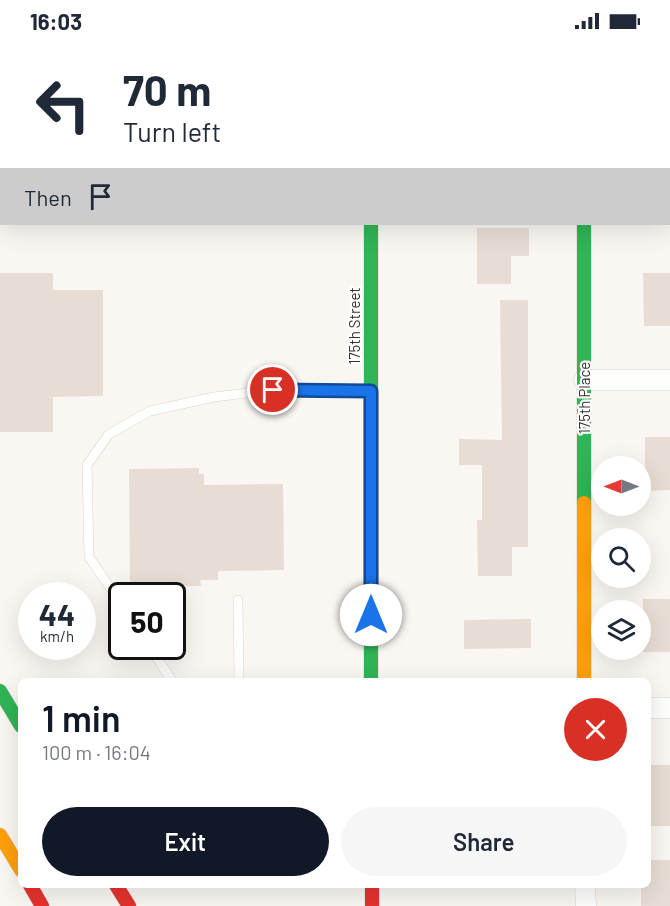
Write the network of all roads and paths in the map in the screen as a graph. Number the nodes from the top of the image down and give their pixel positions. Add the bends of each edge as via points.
1 (371, 225) edge
2 (584, 225) edge
3 (584, 380) junction
4 (670, 380) edge
5 (371, 391) junction
6 (108, 585) edge
7 (238, 600) dead end
8 (158, 660) edge
9 (170, 678) edge
10 (240, 678) edge
11 (371, 678) edge
12 (584, 678) edge
13 (0, 692) edge
14 (651, 708) edge
15 (670, 708) edge
16 (18, 721) edge
17 (0, 835) edge
18 (18, 865) edge
19 (32, 888) edge
20 (118, 888) edge
21 (372, 888) edge
22 (585, 888) edge
23 (42, 906) edge
24 (129, 906) edge
25 (372, 906) edge
26 (585, 906) edge

1 - 5 main road, 175th Street
2 - 3 main road, 175th Place
3 - 4 street
3 - 12 main road, 175th Place
5 - 6 lane via 273,390 214,397 150,411 109,434 87,465 89,557
5 - 11 main road, 175th Street
7 - 10 lane
8 - 9 lane
13 - 16 main road
14 - 15 street
17 - 18 main road
19 - 23 main road
20 - 24 main road
21 - 25 main road
22 - 26 street

